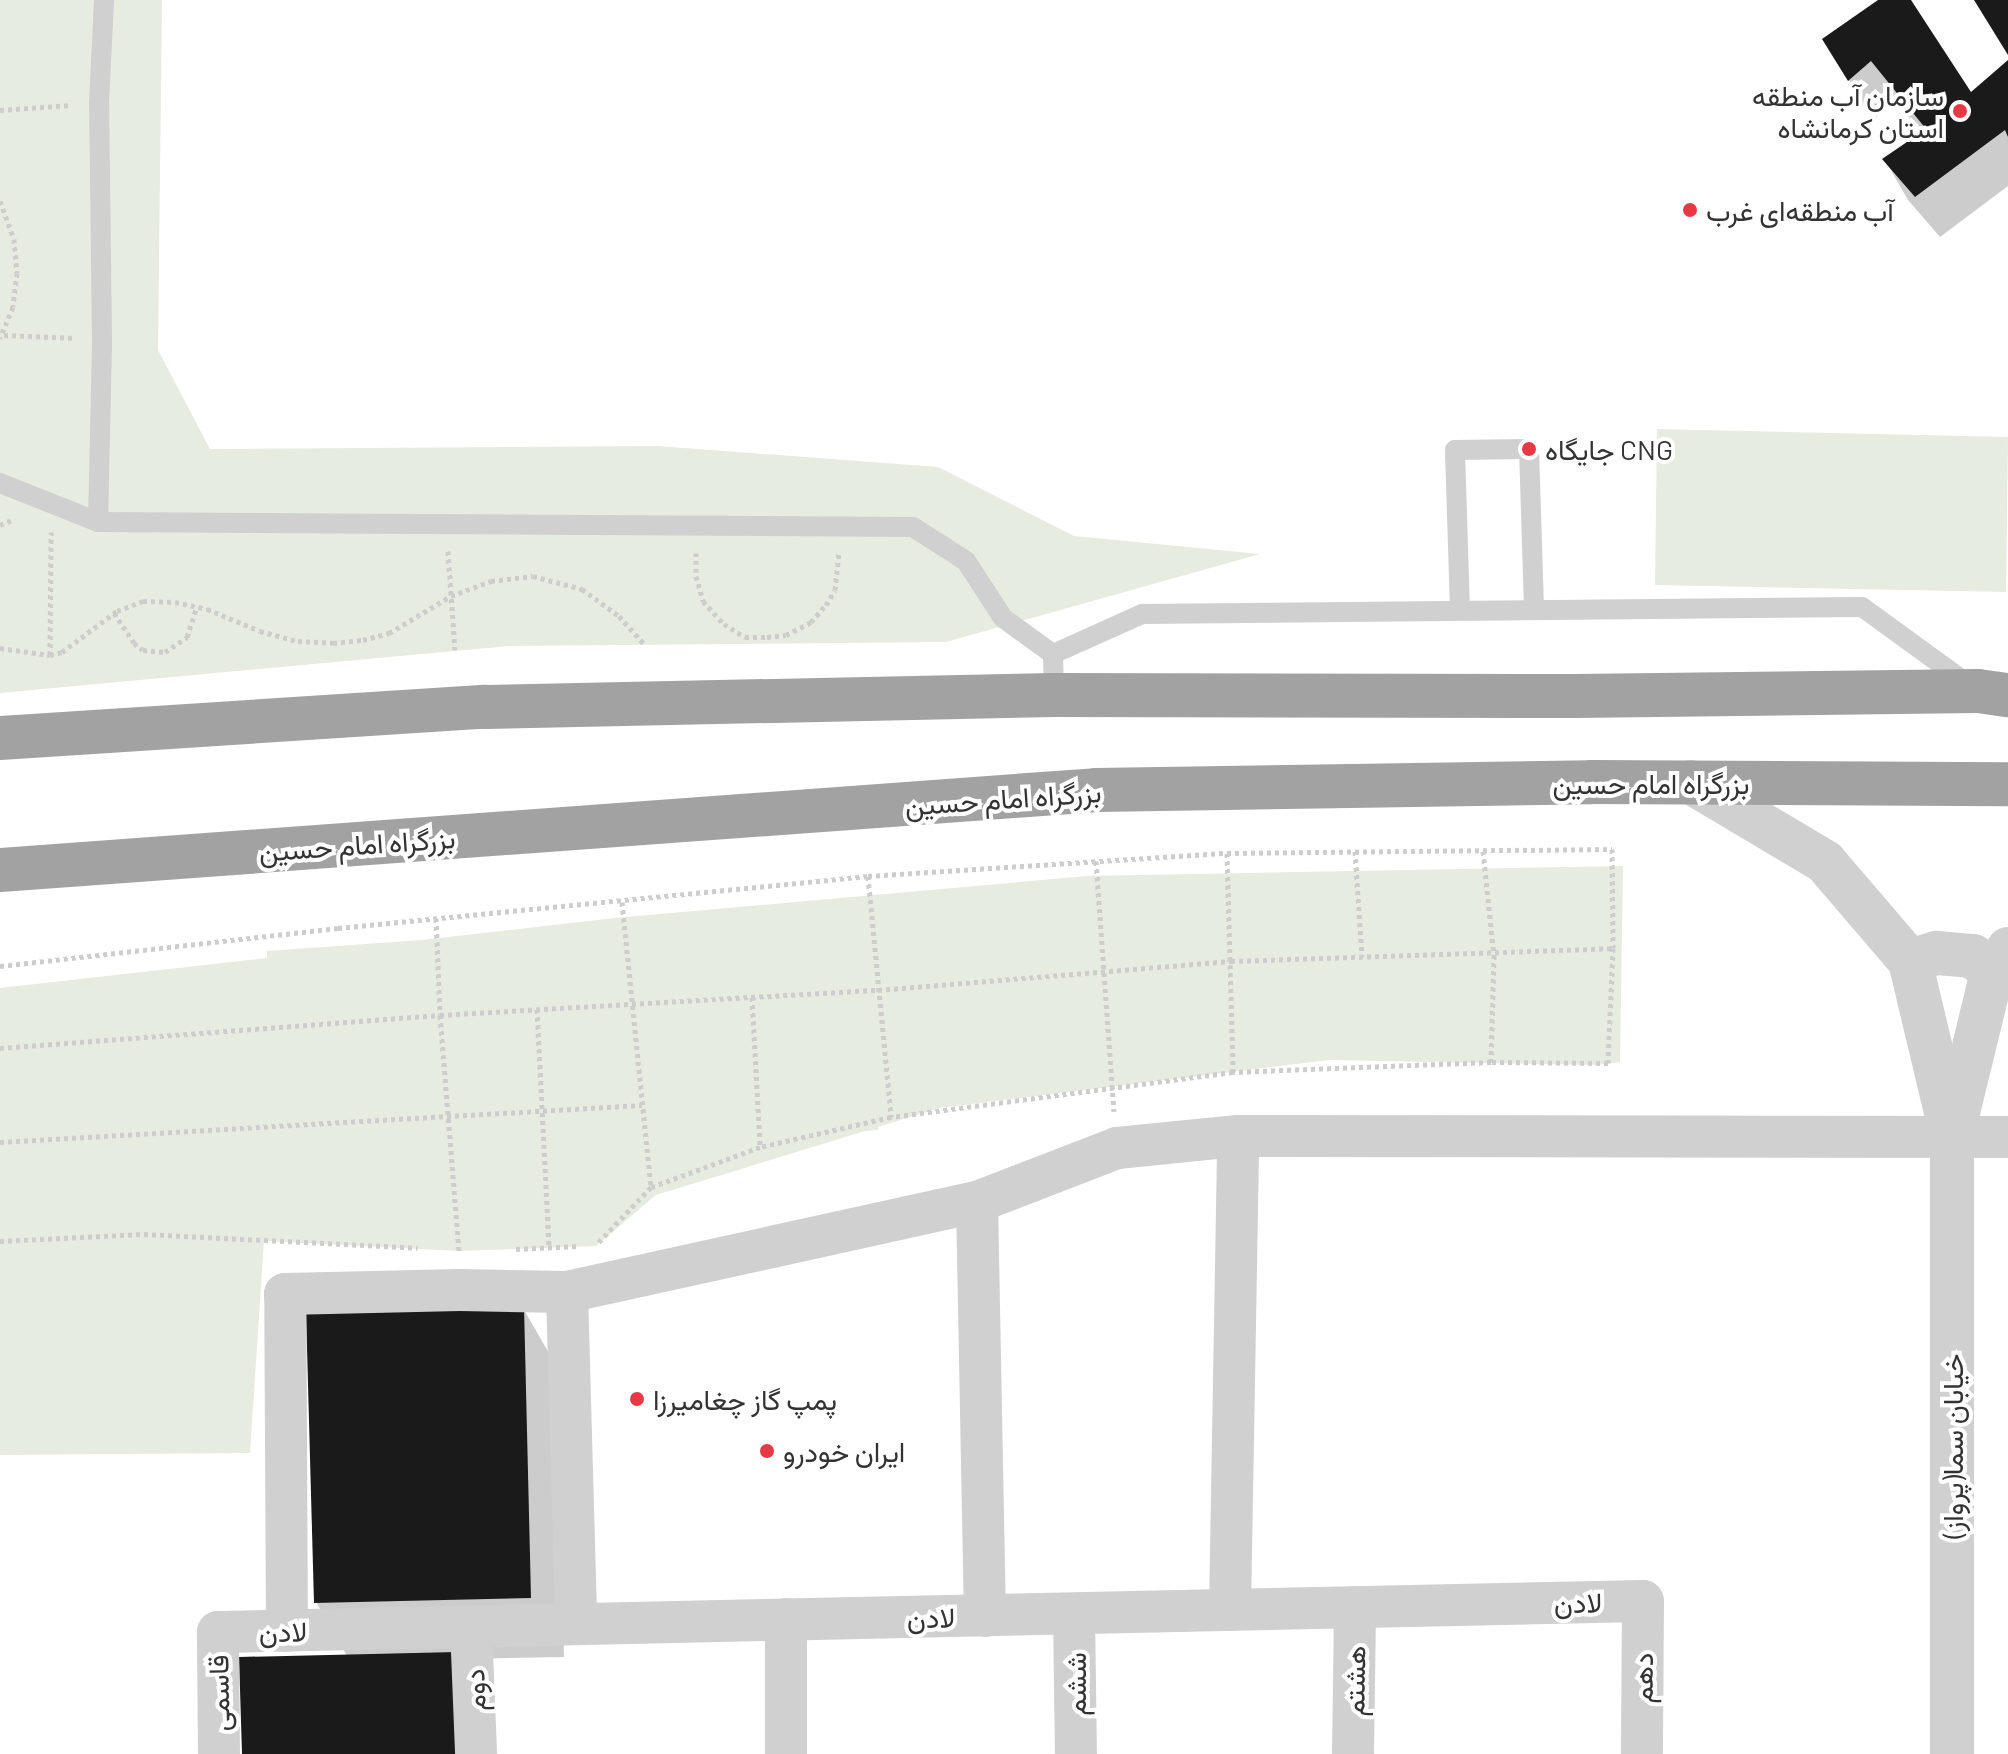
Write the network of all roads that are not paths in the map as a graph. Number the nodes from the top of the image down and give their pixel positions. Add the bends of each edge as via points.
1 (104, 0) edge
2 (0, 483) edge
3 (98, 522) junction
4 (1534, 609) junction
5 (1460, 610) junction
6 (1054, 675) junction
7 (1993, 693) edge
8 (0, 738) edge
9 (1691, 782) junction
10 (2008, 784) edge
11 (0, 870) edge
12 (1910, 961) junction
13 (2000, 961) edge
14 (1238, 1136) junction
15 (1952, 1137) junction
16 (2008, 1137) edge
17 (977, 1202) junction
18 (567, 1292) junction
19 (1643, 1601) joint
20 (1355, 1607) junction
21 (1230, 1610) junction
22 (1074, 1614) junction
23 (985, 1616) junction
24 (786, 1619) junction
25 (576, 1624) junction
26 (471, 1627) junction
27 (287, 1631) junction
28 (218, 1632) joint
29 (219, 1754) edge
30 (476, 1754) edge
31 (786, 1754) edge
32 (1076, 1754) edge
33 (1353, 1754) edge
34 (1642, 1754) edge
35 (1952, 1754) edge

1 - 3 lane
2 - 3 lane
3 - 6 lane via 913,527 966,561 1003,618
4 - 5 lane
4 - 5 lane via 1529,449 1455,450
4 - 7 lane via 1862,607
5 - 6 lane via 1142,614
6 - 7 highway via 1575,696
6 - 8 highway
9 - 10 highway, بزرگراه امام حسین
9 - 11 highway, بزرگراه امام حسین via 1096,790
9 - 12 street via 1825,862
12 - 13 street via 1937,953
12 - 15 street
13 - 15 street
14 - 15 street
14 - 17 street via 1117,1148
14 - 21 street
15 - 16 street
15 - 35 street, خیابان سما(پرواز)
17 - 18 street
17 - 23 street
18 - 25 street
18 - 27 street via 460,1270 285,1294
19 - 20 street, لادن
19 - 34 street, دهم
20 - 21 street, لادن
20 - 33 street, هشتم
21 - 22 street, لادن
22 - 23 street, لادن
22 - 32 street, ششم
23 - 24 street, لادن
24 - 25 street, لادن
24 - 31 street
25 - 26 street, لادن
26 - 27 street, لادن
26 - 30 street, دوم
27 - 28 street, لادن
28 - 29 street, قاسمی

